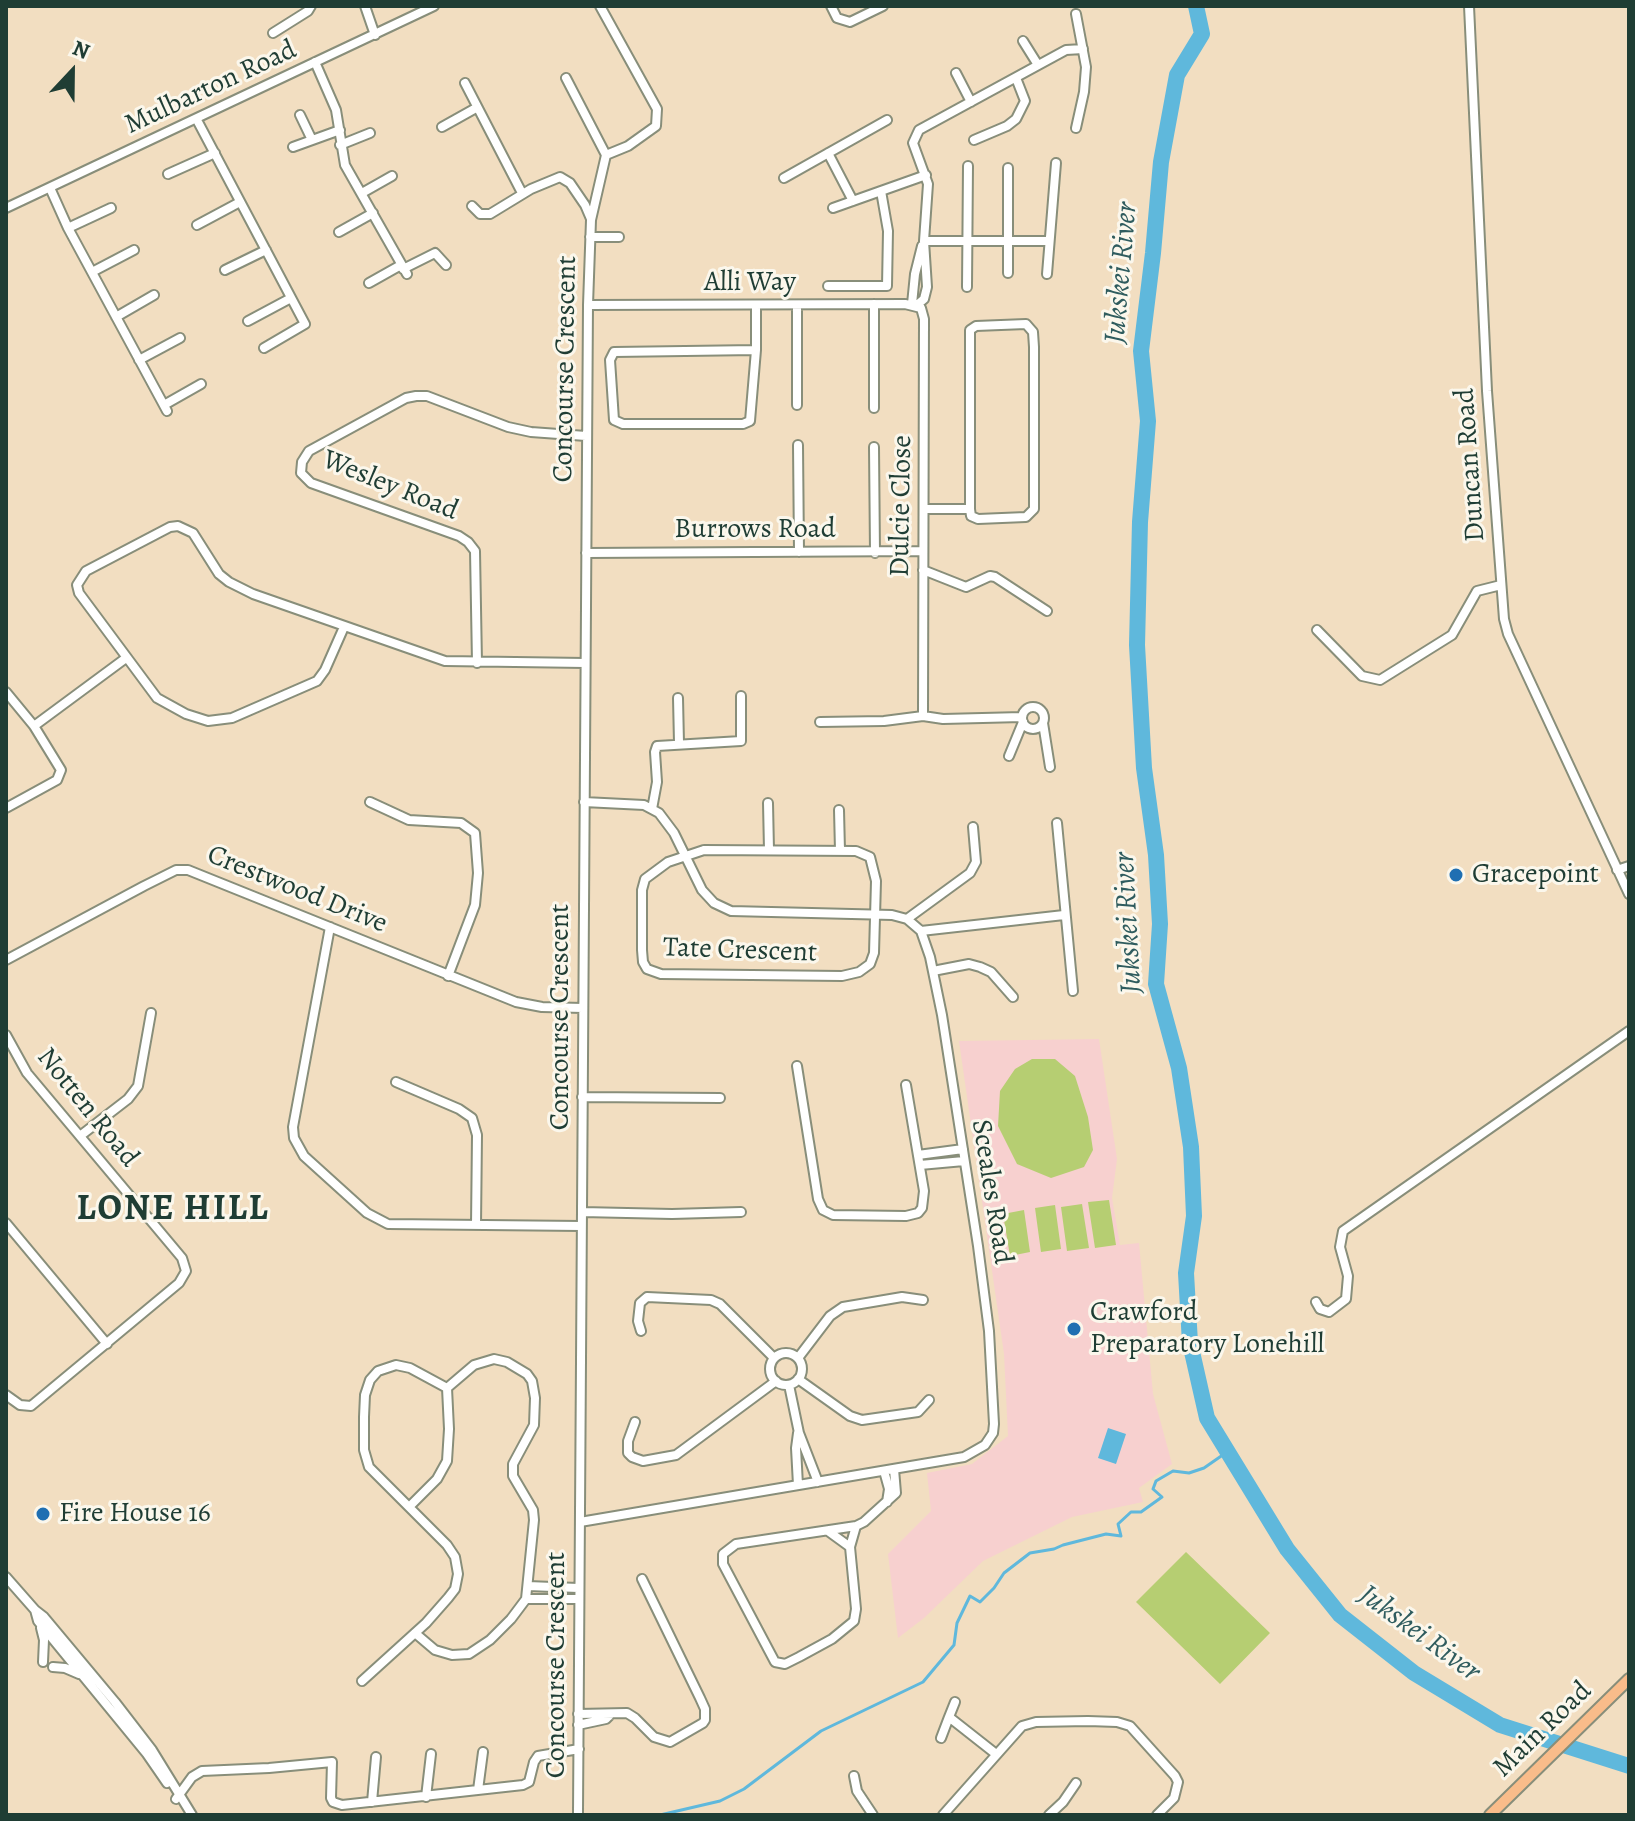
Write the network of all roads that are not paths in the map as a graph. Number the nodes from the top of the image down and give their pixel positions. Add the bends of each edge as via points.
1 (311, 6) edge
2 (365, 6) edge
3 (434, 6) edge
4 (600, 6) edge
5 (831, 6) edge
6 (883, 6) edge
7 (1469, 6) edge
8 (1076, 14) dead end
9 (273, 33) dead end
10 (375, 35) junction
11 (1023, 41) dead end
12 (1083, 49) junction
13 (315, 62) junction
14 (1038, 65) junction
15 (956, 73) dead end
16 (566, 78) dead end
17 (1016, 78) junction
18 (465, 83) dead end
19 (971, 102) junction
20 (476, 108) junction
21 (300, 115) dead end
22 (197, 120) junction
23 (887, 120) dead end
24 (442, 127) dead end
25 (1076, 128) dead end
26 (340, 130) junction
27 (370, 133) dead end
28 (312, 140) junction
29 (974, 140) dead end
30 (340, 145) junction
31 (293, 147) dead end
32 (215, 153) junction
33 (828, 153) junction
34 (606, 155) junction
35 (1056, 163) dead end
36 (968, 166) dead end
37 (1008, 168) dead end
38 (168, 174) dead end
39 (926, 175) junction
40 (392, 176) dead end
41 (784, 178) dead end
42 (50, 188) junction
43 (881, 191) junction
44 (362, 193) junction
45 (522, 193) junction
46 (853, 201) junction
47 (240, 202) junction
48 (472, 206) dead end
49 (6, 208) edge
50 (111, 208) dead end
51 (833, 208) dead end
52 (373, 213) junction
53 (591, 220) junction
54 (197, 225) dead end
55 (68, 228) junction
56 (339, 232) dead end
57 (590, 237) junction
58 (619, 237) dead end
59 (924, 241) junction
60 (1048, 241) junction
61 (968, 242) junction
62 (1008, 242) junction
63 (134, 250) dead end
64 (266, 250) junction
65 (446, 265) dead end
66 (404, 269) junction
67 (225, 270) dead end
68 (92, 272) junction
69 (1008, 273) dead end
70 (1047, 274) dead end
71 (369, 283) dead end
72 (828, 286) dead end
73 (967, 287) dead end
74 (154, 295) dead end
75 (291, 298) junction
76 (874, 304) junction
77 (588, 305) junction
78 (756, 305) junction
79 (797, 305) junction
80 (914, 305) junction
81 (116, 317) junction
82 (248, 321) dead end
83 (180, 338) dead end
84 (264, 348) dead end
85 (756, 350) junction
86 (139, 360) junction
87 (201, 384) dead end
88 (797, 405) dead end
89 (874, 408) dead end
90 (586, 436) junction
91 (798, 445) dead end
92 (874, 447) dead end
93 (925, 509) junction
94 (970, 509) junction
95 (923, 551) junction
96 (799, 552) junction
97 (586, 553) junction
98 (875, 553) junction
99 (923, 570) junction
100 (1501, 585) junction
101 (1047, 611) dead end
102 (344, 627) junction
103 (1317, 630) dead end
104 (126, 658) junction
105 (477, 663) junction
106 (585, 663) junction
107 (6, 692) edge
108 (741, 696) dead end
109 (678, 698) dead end
110 (923, 716) junction
111 (1023, 720) junction
112 (820, 722) dead end
113 (1043, 723) junction
114 (34, 726) junction
115 (679, 743) junction
116 (1009, 756) dead end
117 (1050, 767) dead end
118 (370, 802) dead end
119 (584, 802) junction
120 (768, 803) dead end
121 (6, 808) edge
122 (652, 809) junction
123 (839, 810) dead end
124 (1057, 823) dead end
125 (973, 827) dead end
126 (769, 850) junction
127 (840, 851) junction
128 (685, 857) junction
129 (1629, 866) edge
130 (1617, 870) junction
131 (1629, 894) edge
132 (1064, 915) junction
133 (874, 916) junction
134 (907, 919) junction
135 (330, 927) junction
136 (921, 931) junction
137 (6, 960) edge
138 (933, 971) junction
139 (448, 976) junction
140 (1073, 991) dead end
141 (1013, 997) dead end
142 (583, 1008) junction
143 (151, 1013) dead end
144 (1629, 1031) edge
145 (6, 1035) edge
146 (797, 1066) dead end
147 (396, 1082) dead end
148 (906, 1085) dead end
149 (582, 1097) junction
150 (720, 1098) dead end
151 (80, 1136) junction
152 (963, 1149) junction
153 (918, 1155) junction
154 (964, 1161) junction
155 (920, 1165) junction
156 (582, 1212) junction
157 (741, 1212) dead end
158 (6, 1223) edge
159 (476, 1225) junction
160 (581, 1226) junction
161 (923, 1300) dead end
162 (1316, 1302) dead end
163 (641, 1331) dead end
164 (107, 1344) junction
165 (774, 1358) junction
166 (798, 1358) junction
167 (798, 1379) junction
168 (776, 1381) junction
169 (789, 1385) junction
170 (447, 1388) junction
171 (7, 1396) edge
172 (929, 1400) dead end
173 (635, 1422) dead end
174 (799, 1433) junction
175 (889, 1470) junction
176 (818, 1482) junction
177 (798, 1485) junction
178 (409, 1507) junction
179 (580, 1522) junction
180 (856, 1526) junction
181 (826, 1531) junction
182 (850, 1547) junction
183 (6, 1577) edge
184 (642, 1579) dead end
185 (528, 1586) junction
186 (578, 1588) junction
187 (526, 1599) junction
188 (577, 1599) junction
189 (35, 1610) junction
190 (38, 1621) junction
191 (415, 1633) junction
192 (43, 1662) dead end
193 (53, 1667) dead end
194 (83, 1676) junction
195 (1629, 1679) edge
196 (362, 1681) dead end
197 (955, 1702) dead end
198 (578, 1714) junction
199 (611, 1714) junction
200 (949, 1717) junction
201 (578, 1725) junction
202 (941, 1738) dead end
203 (579, 1749) junction
204 (483, 1752) dead end
205 (431, 1754) dead end
206 (996, 1754) junction
207 (376, 1757) dead end
208 (854, 1776) dead end
209 (1076, 1783) dead end
210 (478, 1790) junction
211 (178, 1797) junction
212 (426, 1797) junction
213 (372, 1802) junction
214 (185, 1815) edge
215 (192, 1815) edge
216 (578, 1815) edge
217 (873, 1815) edge
218 (943, 1815) edge
219 (1049, 1815) edge
220 (1157, 1815) edge
221 (1490, 1815) edge

1 - 9 street
2 - 10 street
3 - 10 street, Mulbarton Road
4 - 34 street via 658,117 650,132
5 - 6 street via 837,18 850,22
7 - 100 street, Duncan Road
8 - 12 street
10 - 13 street, Mulbarton Road
11 - 14 street
12 - 14 street via 1066,50
12 - 25 street via 1084,92
13 - 22 street, Mulbarton Road
13 - 26 street
14 - 17 street
15 - 19 street
16 - 34 street
17 - 19 street
17 - 29 street via 1025,101 1016,119
18 - 20 street
19 - 39 street via 919,130 913,143
20 - 24 street
20 - 45 street
21 - 28 street
22 - 32 street
22 - 42 street, Mulbarton Road
23 - 33 street
26 - 28 street
26 - 30 street
27 - 30 street
28 - 31 street
30 - 44 street
32 - 38 street
32 - 47 street
33 - 41 street
33 - 46 street
34 - 53 street, Concourse Crescent
35 - 60 street
36 - 61 street
37 - 62 street
39 - 43 street
39 - 59 street
40 - 44 street
42 - 49 street, Mulbarton Road
42 - 55 street
43 - 46 street
43 - 72 street via 888,231 887,286
44 - 52 street
45 - 48 street via 490,214 480,214
45 - 53 street via 562,178
46 - 51 street
47 - 54 street
47 - 64 street
50 - 55 street
52 - 56 street
52 - 66 street
53 - 57 street, Concourse Crescent
55 - 68 street
57 - 58 street
57 - 77 street, Concourse Crescent
59 - 61 street
59 - 80 street
59 - 80 street via 926,293
60 - 62 street
60 - 70 street
61 - 62 street
61 - 73 street
62 - 69 street
63 - 68 street
64 - 67 street
64 - 75 street
65 - 66 street via 435,253
66 - 71 street
68 - 81 street
74 - 81 street
75 - 82 street
75 - 84 street via 305,324
76 - 79 street, Alli Way
76 - 80 street, Alli Way
76 - 89 street
77 - 78 street, Alli Way
77 - 90 street, Concourse Crescent
78 - 79 street, Alli Way
78 - 85 street
79 - 88 street
80 - 93 street, Dulcie Close via 923,310 924,319
81 - 86 street
83 - 86 street
85 - 85 street via 748,423 614,420 614,352
86 - 87 street via 165,408
90 - 97 street, Concourse Crescent
90 - 105 street, Wesley Road via 508,427 416,396 309,451 302,462 301,473 311,483 468,542 475,551
91 - 96 street
92 - 98 street
93 - 94 street
93 - 95 street, Dulcie Close
94 - 94 street via 978,519 1026,517 1034,509 1033,332 1026,324 970,330
95 - 98 street, Burrows Road
95 - 99 street, Dulcie Close
96 - 97 street, Burrows Road
96 - 98 street, Burrows Road
97 - 106 street, Concourse Crescent
99 - 101 street via 966,587 995,577
99 - 110 street, Dulcie Close
100 - 103 street via 1477,591 1452,635 1380,680 1362,676
100 - 130 street, Duncan Road via 1508,634
102 - 104 street via 317,681 223,721 168,706
102 - 104 street via 229,582 193,533 170,527 94,566 77,585
102 - 105 street via 445,661
104 - 114 street
105 - 106 street
106 - 119 street, Concourse Crescent
107 - 114 street
108 - 115 street via 741,741
109 - 115 street
110 - 111 street
110 - 112 street
111 - 113 street via 1030,729
111 - 113 street via 1027,709 1036,707 1043,713
111 - 116 street
113 - 117 street
114 - 121 street via 60,766 60,776
115 - 122 street via 656,748
118 - 139 street via 409,820 461,823 475,833 475,905
119 - 122 street
119 - 142 street, Concourse Crescent
120 - 126 street
122 - 128 street via 665,820
123 - 127 street
124 - 132 street
125 - 134 street via 976,862 970,873
126 - 127 street
126 - 128 street via 704,850
127 - 133 street via 860,852 873,861
128 - 133 street via 708,898 731,911
128 - 133 street, Tate Crescent via 652,872 642,885 642,958 653,972 853,974 872,961
129 - 130 street
130 - 131 street, Duncan Road
132 - 136 street
132 - 140 street
133 - 134 street
134 - 136 street
135 - 137 street, Crestwood Drive via 196,872 176,870
135 - 139 street, Crestwood Drive
135 - 159 street via 293,1127 298,1147 378,1220
136 - 138 street, Sceales Road
138 - 141 street via 969,964 986,968
138 - 152 street, Sceales Road
139 - 142 street, Crestwood Drive via 527,1005
142 - 149 street, Concourse Crescent
143 - 151 street via 138,1086
144 - 162 street via 1343,1231 1339,1239 1348,1276 1346,1299 1329,1312
145 - 151 street, Notten Road via 27,1073
146 - 155 street via 823,1210 841,1216 918,1213 925,1197
147 - 159 street via 472,1118 477,1135
148 - 153 street
149 - 150 street
149 - 156 street, Concourse Crescent
151 - 164 street, Notten Road via 182,1258 186,1271 179,1283
152 - 153 street
152 - 154 street, Sceales Road
153 - 155 street
154 - 155 street
154 - 175 street, Sceales Road via 987,1307 993,1433 972,1454
156 - 157 street
156 - 160 street, Concourse Crescent
158 - 164 street
159 - 160 street
160 - 179 street, Concourse Crescent
161 - 166 street via 902,1297 843,1307
163 - 165 street via 640,1303 647,1297 711,1300
164 - 171 street via 31,1406
165 - 166 street via 786,1353
165 - 168 street via 770,1368
166 - 167 street
167 - 169 street
167 - 172 street via 862,1420 918,1412
168 - 169 street
168 - 173 street via 676,1455 643,1461 630,1456 628,1436
169 - 174 street
170 - 178 street via 447,1461
170 - 178 street via 396,1365 378,1371 367,1386 366,1458
170 - 185 street via 474,1365 494,1359 520,1367 532,1381 534,1425 513,1464 513,1476 533,1510
174 - 176 street
174 - 177 street
175 - 176 street, Sceales Road
175 - 180 street via 897,1490
176 - 177 street, Sceales Road
177 - 179 street, Sceales Road
178 - 191 street via 447,1545 458,1574 455,1589
179 - 186 street, Concourse Crescent
180 - 181 street
180 - 182 street
181 - 182 street
181 - 182 street via 736,1544 723,1554 723,1564 775,1662 799,1657 854,1621
183 - 189 street
184 - 199 street via 705,1709 705,1720 670,1742 654,1737 627,1713
185 - 186 street
185 - 187 street
186 - 188 street, Concourse Crescent
187 - 188 street
187 - 191 street via 490,1640 469,1654 435,1650
188 - 198 street, Concourse Crescent
189 - 190 street
189 - 211 street via 152,1750
190 - 192 street
190 - 194 street
191 - 196 street
193 - 194 street
194 - 211 street
195 - 221 main road, Main Road
197 - 200 street
198 - 199 street
198 - 201 street, Concourse Crescent
199 - 201 street
200 - 202 street
200 - 206 street
201 - 203 street, Concourse Crescent
203 - 210 street via 538,1756 531,1779 523,1785
203 - 216 street, Concourse Crescent
204 - 210 street
205 - 212 street
206 - 218 street
206 - 220 street via 1030,1723 1124,1723 1178,1782 1174,1798
207 - 213 street
208 - 217 street
209 - 219 street
210 - 212 street
211 - 213 street via 202,1771 332,1758 333,1802
211 - 214 street
211 - 215 street
212 - 213 street

